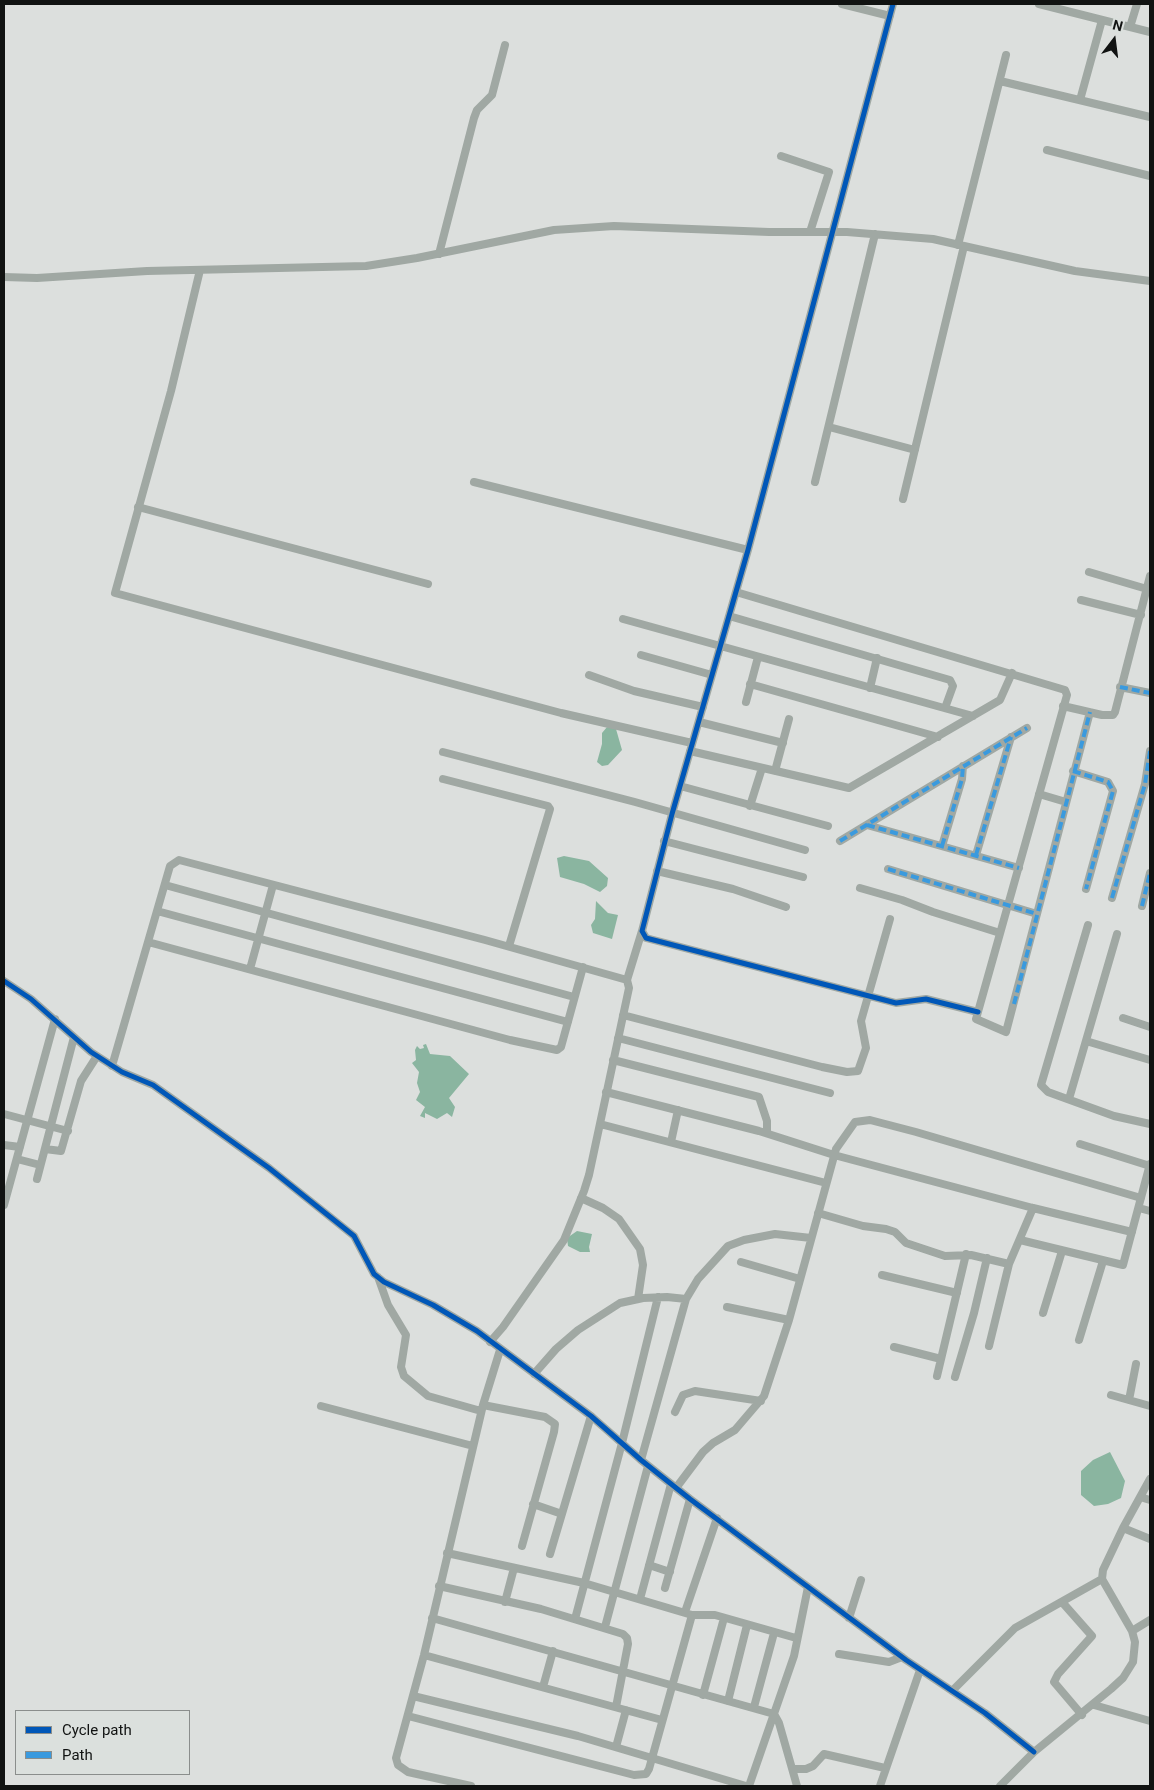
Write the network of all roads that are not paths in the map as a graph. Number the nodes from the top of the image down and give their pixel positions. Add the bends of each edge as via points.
1 (842, 4) edge
2 (893, 4) edge
3 (1039, 4) edge
4 (1137, 4) edge
5 (890, 16) junction
6 (1102, 20) junction
7 (1130, 27) junction
8 (1150, 32) edge
9 (505, 45) dead end
10 (1006, 55) dead end
11 (1000, 81) junction
12 (1080, 100) junction
13 (1150, 117) edge
14 (1047, 150) dead end
15 (781, 156) dead end
16 (1150, 176) edge
17 (810, 232) junction
18 (832, 233) junction
19 (875, 234) junction
20 (961, 246) junction
21 (439, 254) junction
22 (200, 270) junction
23 (4, 277) edge
24 (1150, 281) edge
25 (829, 427) junction
26 (915, 450) junction
27 (474, 482) dead end
28 (815, 482) dead end
29 (903, 499) dead end
30 (138, 507) junction
31 (748, 550) junction
32 (1089, 572) dead end
33 (1150, 576) edge
34 (428, 584) dead end
35 (1147, 589) junction
36 (736, 592) junction
37 (1081, 600) dead end
38 (1141, 615) junction
39 (729, 616) junction
40 (622, 620) dead end
41 (720, 646) junction
42 (641, 655) dead end
43 (758, 657) junction
44 (877, 658) junction
45 (1012, 674) junction
46 (590, 675) dead end
47 (712, 675) junction
48 (750, 684) junction
49 (1120, 687) junction
50 (870, 688) junction
51 (1150, 693) edge
52 (746, 702) dead end
53 (1063, 706) junction
54 (702, 707) junction
55 (945, 708) junction
56 (1090, 712) junction
57 (973, 716) junction
58 (789, 719) dead end
59 (699, 722) junction
60 (1027, 728) dead end
61 (938, 737) junction
62 (1010, 737) junction
63 (783, 743) junction
64 (691, 747) junction
65 (443, 752) dead end
66 (1150, 752) edge
67 (963, 766) junction
68 (762, 768) junction
69 (775, 771) junction
70 (1073, 772) junction
71 (443, 779) dead end
72 (680, 786) junction
73 (1148, 787) edge
74 (1040, 794) junction
75 (1066, 802) junction
76 (750, 806) junction
77 (672, 814) junction
78 (866, 825) junction
79 (828, 826) dead end
80 (664, 841) junction
81 (840, 841) dead end
82 (942, 846) junction
83 (805, 850) dead end
84 (976, 855) junction
85 (1019, 868) junction
86 (888, 869) dead end
87 (657, 871) junction
88 (1150, 873) edge
89 (804, 877) dead end
90 (165, 885) junction
91 (273, 885) junction
92 (860, 888) dead end
93 (1086, 889) dead end
94 (1148, 892) edge
95 (1112, 898) dead end
96 (1008, 906) junction
97 (1142, 906) dead end
98 (786, 907) dead end
99 (157, 911) junction
100 (265, 913) junction
101 (1037, 914) junction
102 (890, 919) dead end
103 (1088, 925) dead end
104 (642, 931) junction
105 (1000, 933) junction
106 (1117, 934) dead end
107 (258, 938) junction
108 (148, 942) junction
109 (509, 946) junction
110 (583, 966) junction
111 (250, 969) junction
112 (626, 980) junction
113 (4, 982) edge
114 (868, 994) junction
115 (574, 997) junction
116 (978, 1012) junction
117 (623, 1015) junction
118 (1123, 1018) dead end
119 (55, 1019) junction
120 (568, 1022) junction
121 (1150, 1026) edge
122 (74, 1037) junction
123 (618, 1038) junction
124 (1086, 1041) junction
125 (97, 1056) junction
126 (613, 1060) junction
127 (1150, 1060) edge
128 (112, 1066) junction
129 (606, 1092) junction
130 (830, 1093) dead end
131 (1069, 1099) junction
132 (678, 1110) junction
133 (4, 1114) edge
134 (28, 1120) junction
135 (600, 1124) junction
136 (1150, 1124) edge
137 (50, 1126) junction
138 (68, 1131) junction
139 (767, 1133) junction
140 (671, 1142) junction
141 (1080, 1144) dead end
142 (4, 1145) edge
143 (20, 1148) junction
144 (45, 1149) junction
145 (834, 1155) junction
146 (17, 1159) junction
147 (40, 1165) junction
148 (1150, 1165) edge
149 (37, 1179) dead end
150 (826, 1183) junction
151 (581, 1198) junction
152 (1141, 1198) junction
153 (4, 1205) edge
154 (1033, 1208) junction
155 (1139, 1208) junction
156 (1150, 1211) edge
157 (818, 1213) junction
158 (1132, 1232) junction
159 (811, 1238) junction
160 (1020, 1240) junction
161 (1062, 1250) junction
162 (966, 1254) junction
163 (986, 1258) junction
164 (1103, 1260) junction
165 (741, 1262) dead end
166 (1009, 1264) junction
167 (882, 1275) dead end
168 (378, 1277) junction
169 (800, 1279) junction
170 (957, 1293) junction
171 (658, 1298) junction
172 (638, 1299) junction
173 (686, 1299) junction
174 (727, 1307) dead end
175 (1043, 1314) dead end
176 (789, 1320) junction
177 (1080, 1340) dead end
178 (490, 1342) junction
179 (990, 1346) dead end
180 (894, 1347) dead end
181 (500, 1350) junction
182 (941, 1359) junction
183 (1136, 1364) dead end
184 (534, 1374) junction
185 (937, 1376) dead end
186 (955, 1377) dead end
187 (1111, 1395) dead end
188 (1129, 1400) junction
189 (761, 1401) junction
190 (322, 1406) dead end
191 (1150, 1406) edge
192 (482, 1408) junction
193 (675, 1412) dead end
194 (591, 1416) junction
195 (622, 1443) junction
196 (473, 1446) junction
197 (641, 1460) junction
198 (648, 1466) junction
199 (1150, 1479) edge
200 (674, 1486) junction
201 (1140, 1497) junction
202 (690, 1499) junction
203 (1150, 1500) edge
204 (533, 1504) junction
205 (562, 1514) junction
206 (717, 1518) junction
207 (1123, 1528) junction
208 (1150, 1539) edge
209 (522, 1546) dead end
210 (447, 1553) junction
211 (550, 1554) dead end
212 (649, 1565) junction
213 (514, 1568) junction
214 (670, 1572) junction
215 (1102, 1578) junction
216 (861, 1580) dead end
217 (584, 1583) junction
218 (439, 1586) junction
219 (808, 1587) junction
220 (665, 1588) dead end
221 (614, 1592) junction
222 (640, 1599) junction
223 (505, 1602) junction
224 (1062, 1602) junction
225 (689, 1614) junction
226 (432, 1618) junction
227 (724, 1618) junction
228 (849, 1618) junction
229 (575, 1619) junction
230 (1150, 1620) edge
231 (747, 1626) junction
232 (605, 1627) junction
233 (1132, 1631) junction
234 (774, 1633) junction
235 (796, 1638) junction
236 (553, 1652) junction
237 (839, 1654) dead end
238 (424, 1655) junction
239 (902, 1657) junction
240 (920, 1670) junction
241 (624, 1671) junction
242 (671, 1684) junction
243 (543, 1688) junction
244 (952, 1691) junction
245 (703, 1695) junction
246 (414, 1696) junction
247 (728, 1701) junction
248 (1094, 1705) junction
249 (616, 1707) junction
250 (754, 1707) junction
251 (626, 1710) junction
252 (774, 1714) junction
253 (1082, 1715) junction
254 (408, 1716) junction
255 (662, 1720) junction
256 (1150, 1721) edge
257 (616, 1748) junction
258 (1034, 1752) junction
259 (652, 1758) junction
260 (884, 1768) junction
261 (793, 1769) junction
262 (471, 1786) edge
263 (748, 1786) edge
264 (797, 1786) edge
265 (880, 1786) edge
266 (1000, 1786) edge

1 - 5 street
2 - 5 street
3 - 6 street
4 - 7 street
5 - 18 street
6 - 7 street
6 - 12 street
7 - 8 street
9 - 21 street via 492,95 476,110
10 - 11 street
11 - 12 street
11 - 20 street
12 - 13 street
14 - 16 street
15 - 17 street via 829,172
17 - 18 street
17 - 21 street via 614,226 554,230
18 - 19 street
18 - 31 street
19 - 20 street via 933,239
19 - 25 street
20 - 24 street via 1074,271
20 - 26 street
21 - 22 street via 350,267
22 - 23 street
22 - 30 street via 171,392
25 - 26 street
25 - 28 street
26 - 29 street
27 - 31 street
30 - 34 street
30 - 64 street via 115,593
31 - 36 street
32 - 35 street
33 - 35 street
35 - 38 street
36 - 39 street
36 - 45 street
37 - 38 street
38 - 49 street
39 - 41 street
39 - 44 street
40 - 41 street
41 - 43 street
41 - 47 street
42 - 47 street
43 - 48 street
43 - 50 street
44 - 50 street
44 - 55 street via 952,682
45 - 53 street via 1065,690 1067,695
45 - 57 street via 1000,700
46 - 54 street via 634,691
47 - 54 street
48 - 52 street
48 - 61 street
49 - 51 street
49 - 56 street via 1113,715
50 - 55 street
53 - 56 street
53 - 74 street
54 - 59 street
55 - 57 street
56 - 70 street
57 - 61 street
58 - 63 street
59 - 63 street
59 - 64 street
60 - 62 street
61 - 69 street via 849,788
62 - 67 street
62 - 84 street
63 - 69 street
64 - 68 street
64 - 72 street
65 - 77 street
66 - 73 street
67 - 78 street
67 - 82 street
68 - 69 street
68 - 76 street
70 - 75 street
70 - 93 street via 1108,782 1113,791
71 - 109 street via 550,809
72 - 76 street
72 - 77 street
73 - 95 street
74 - 75 street
74 - 85 street
75 - 101 street
76 - 79 street
77 - 80 street
77 - 83 street
78 - 81 street
78 - 82 street
80 - 87 street
80 - 89 street
82 - 84 street
84 - 85 street
85 - 96 street
86 - 96 street
87 - 98 street via 733,889
87 - 104 street
88 - 94 street
90 - 91 street via 170,866 179,860
90 - 99 street
90 - 100 street
91 - 100 street
91 - 109 street
92 - 105 street
94 - 97 street
96 - 101 street
96 - 105 street
99 - 107 street
99 - 108 street
100 - 107 street
100 - 115 street
101 - 116 street via 1006,1032 976,1019
102 - 114 street
103 - 131 street via 1041,1086
104 - 112 street
104 - 114 street via 646,938
105 - 116 street
106 - 124 street
107 - 111 street
107 - 120 street
108 - 111 street
108 - 128 street
109 - 110 street
110 - 112 street
110 - 115 street
111 - 120 street via 552,1050 561,1047
112 - 117 street via 629,988
113 - 119 street
114 - 116 street via 904,1004 926,998
114 - 117 street via 860,1026 866,1048 858,1071 854,1073
115 - 120 street
117 - 123 street
118 - 121 street
119 - 122 street
119 - 134 street
122 - 125 street
122 - 137 street
123 - 126 street
123 - 130 street
124 - 127 street
124 - 131 street
125 - 128 street
125 - 138 street via 81,1081
126 - 129 street
126 - 139 street via 759,1097 767,1121
128 - 168 street via 153,1085 270,1168 354,1236
129 - 132 street
129 - 135 street
131 - 136 street via 1114,1116
132 - 139 street
132 - 140 street
133 - 134 street
134 - 137 street
134 - 143 street
135 - 140 street
135 - 151 street
137 - 138 street
137 - 144 street
138 - 144 street via 61,1151
139 - 145 street
140 - 150 street
141 - 148 street
142 - 143 street
143 - 146 street
144 - 147 street
145 - 150 street
145 - 152 street via 843,1136 855,1122 870,1120
145 - 154 street
146 - 147 street
146 - 153 street
147 - 149 street
148 - 152 street
150 - 157 street
151 - 172 street via 619,1219 640,1248 643,1265
151 - 178 street via 559,1247
152 - 155 street
154 - 158 street
154 - 160 street
155 - 156 street
155 - 158 street
157 - 159 street
157 - 162 street via 890,1230 906,1243 945,1256
158 - 164 street via 1123,1265
159 - 169 street
159 - 173 street via 776,1234 728,1246 698,1279
160 - 161 street
160 - 166 street
161 - 164 street
161 - 175 street
162 - 163 street
162 - 170 street
163 - 166 street
163 - 186 street
164 - 177 street
165 - 169 street
166 - 179 street
167 - 170 street
168 - 178 street via 467,1324
168 - 192 street via 388,1305 406,1335 401,1367 404,1376 428,1396
169 - 176 street
170 - 182 street
171 - 172 street
171 - 173 street
171 - 195 street
172 - 184 street via 620,1303 578,1330 556,1348
173 - 197 street
174 - 176 street
176 - 189 street
178 - 181 street
180 - 182 street
181 - 184 street
181 - 192 street
182 - 185 street
183 - 188 street
184 - 194 street
187 - 188 street
188 - 191 street
189 - 193 street via 687,1392
189 - 200 street via 735,1430 713,1442
190 - 196 street
192 - 196 street
192 - 204 street via 545,1417 554,1424
194 - 195 street
194 - 205 street
195 - 197 street
195 - 217 street
196 - 210 street
197 - 198 street
198 - 200 street
198 - 221 street
199 - 201 street
200 - 202 street
200 - 212 street
201 - 203 street
201 - 207 street
202 - 206 street
202 - 214 street
204 - 205 street
204 - 209 street
205 - 211 street
206 - 219 street
206 - 225 street
207 - 208 street
207 - 215 street
210 - 213 street
210 - 218 street
212 - 214 street
212 - 222 street
213 - 217 street
213 - 223 street
214 - 220 street
215 - 224 street
215 - 233 street
216 - 228 street
217 - 221 street
217 - 229 street
218 - 223 street
218 - 226 street
219 - 228 street
219 - 235 street
221 - 222 street
221 - 232 street
222 - 225 street
223 - 229 street
224 - 244 street via 1015,1628
224 - 253 street via 1092,1636 1054,1682
225 - 227 street
225 - 242 street
226 - 236 street
226 - 238 street
227 - 231 street
227 - 245 street
228 - 239 street
229 - 232 street
230 - 233 street
231 - 234 street
231 - 247 street
232 - 241 street via 627,1638
233 - 248 street via 1135,1642 1133,1662 1122,1678
234 - 235 street
234 - 250 street
235 - 252 street via 794,1656
236 - 241 street
236 - 243 street
237 - 239 street via 889,1662
238 - 243 street
238 - 246 street
239 - 240 street
240 - 244 street
240 - 260 street
241 - 242 street
241 - 249 street
242 - 245 street
242 - 255 street
243 - 249 street
244 - 258 street
245 - 247 street
246 - 254 street
246 - 257 street
247 - 250 street
248 - 253 street
248 - 256 street
249 - 251 street
250 - 252 street
251 - 255 street
251 - 257 street
252 - 261 street
252 - 263 street
253 - 258 street
254 - 259 street via 634,1775 646,1774
254 - 262 street via 396,1758 398,1765 408,1772
255 - 259 street
257 - 259 street
258 - 266 street
259 - 263 street
260 - 261 street via 824,1754 813,1766
260 - 265 street
261 - 264 street

